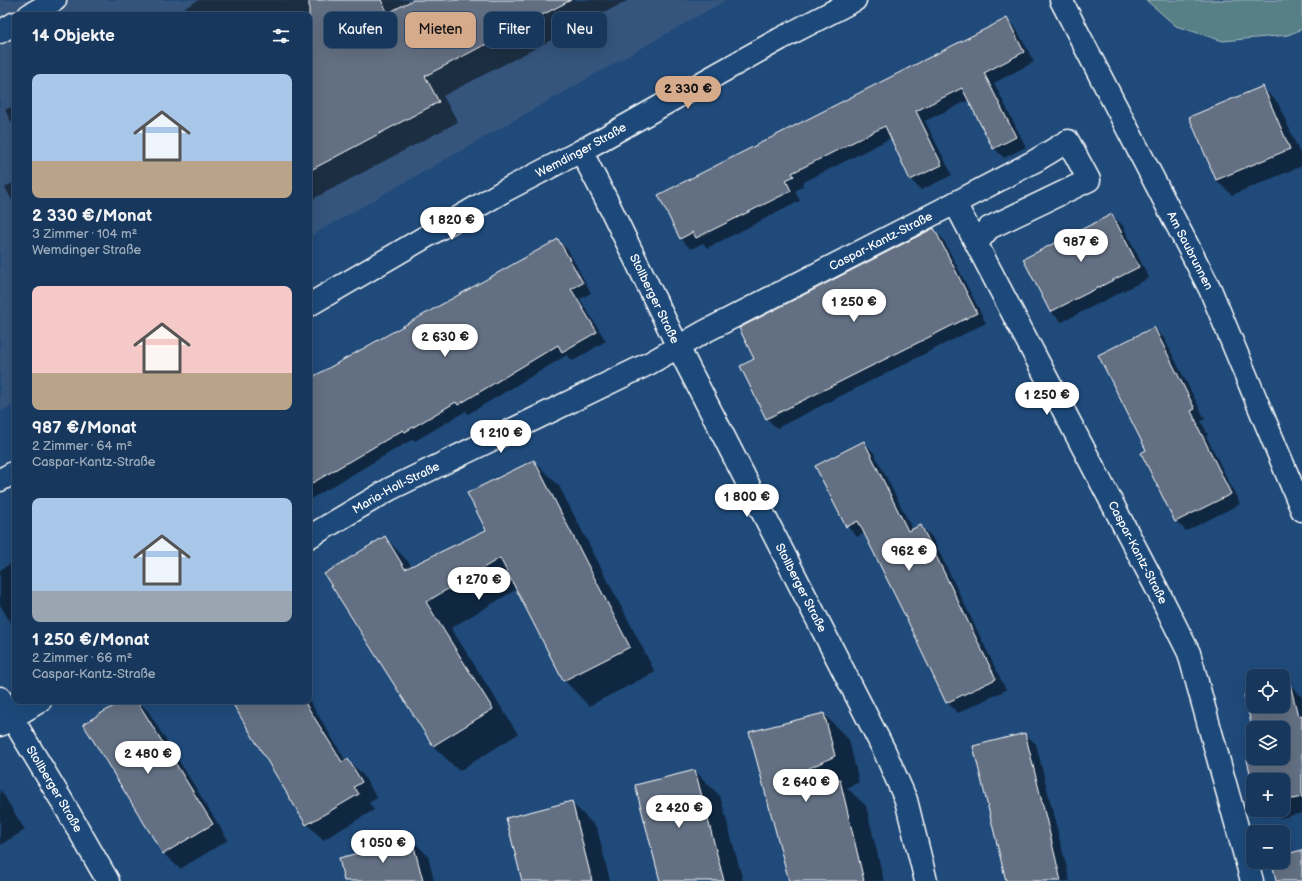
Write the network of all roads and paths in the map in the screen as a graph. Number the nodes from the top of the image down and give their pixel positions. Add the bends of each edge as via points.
1 (55, 0) edge
2 (855, 0) edge
3 (1061, 0) edge
4 (34, 12) edge
5 (12, 25) edge
6 (0, 32) edge
7 (580, 151) junction
8 (955, 203) junction
9 (977, 243) junction
10 (312, 302) edge
11 (678, 347) junction
12 (12, 474) edge
13 (0, 480) edge
14 (1302, 510) edge
15 (312, 535) edge
16 (0, 698) edge
17 (35, 704) edge
18 (6, 721) edge
19 (108, 881) edge
20 (926, 881) edge
21 (1252, 881) edge

1 - 4 street
2 - 7 street, Wemdinger Straße
3 - 14 street, Am Saubrunnen via 1210,289
5 - 6 street
7 - 10 street, Wemdinger Straße via 504,191
7 - 11 street, Stollberger Straße
8 - 9 street, Caspar-Kantz-Straße
8 - 9 street, Caspar-Kantz-Straße via 1068,141 1089,180 989,228
8 - 11 street, Caspar-Kantz-Straße
9 - 21 street, Caspar-Kantz-Straße via 1189,653
11 - 15 street, Maria-Holl-Straße via 390,489
11 - 20 street, Stollberger Straße via 884,750 906,800
12 - 13 street
16 - 18 street, Stollberger Straße
17 - 18 street
18 - 19 street, Stollberger Straße via 62,801

